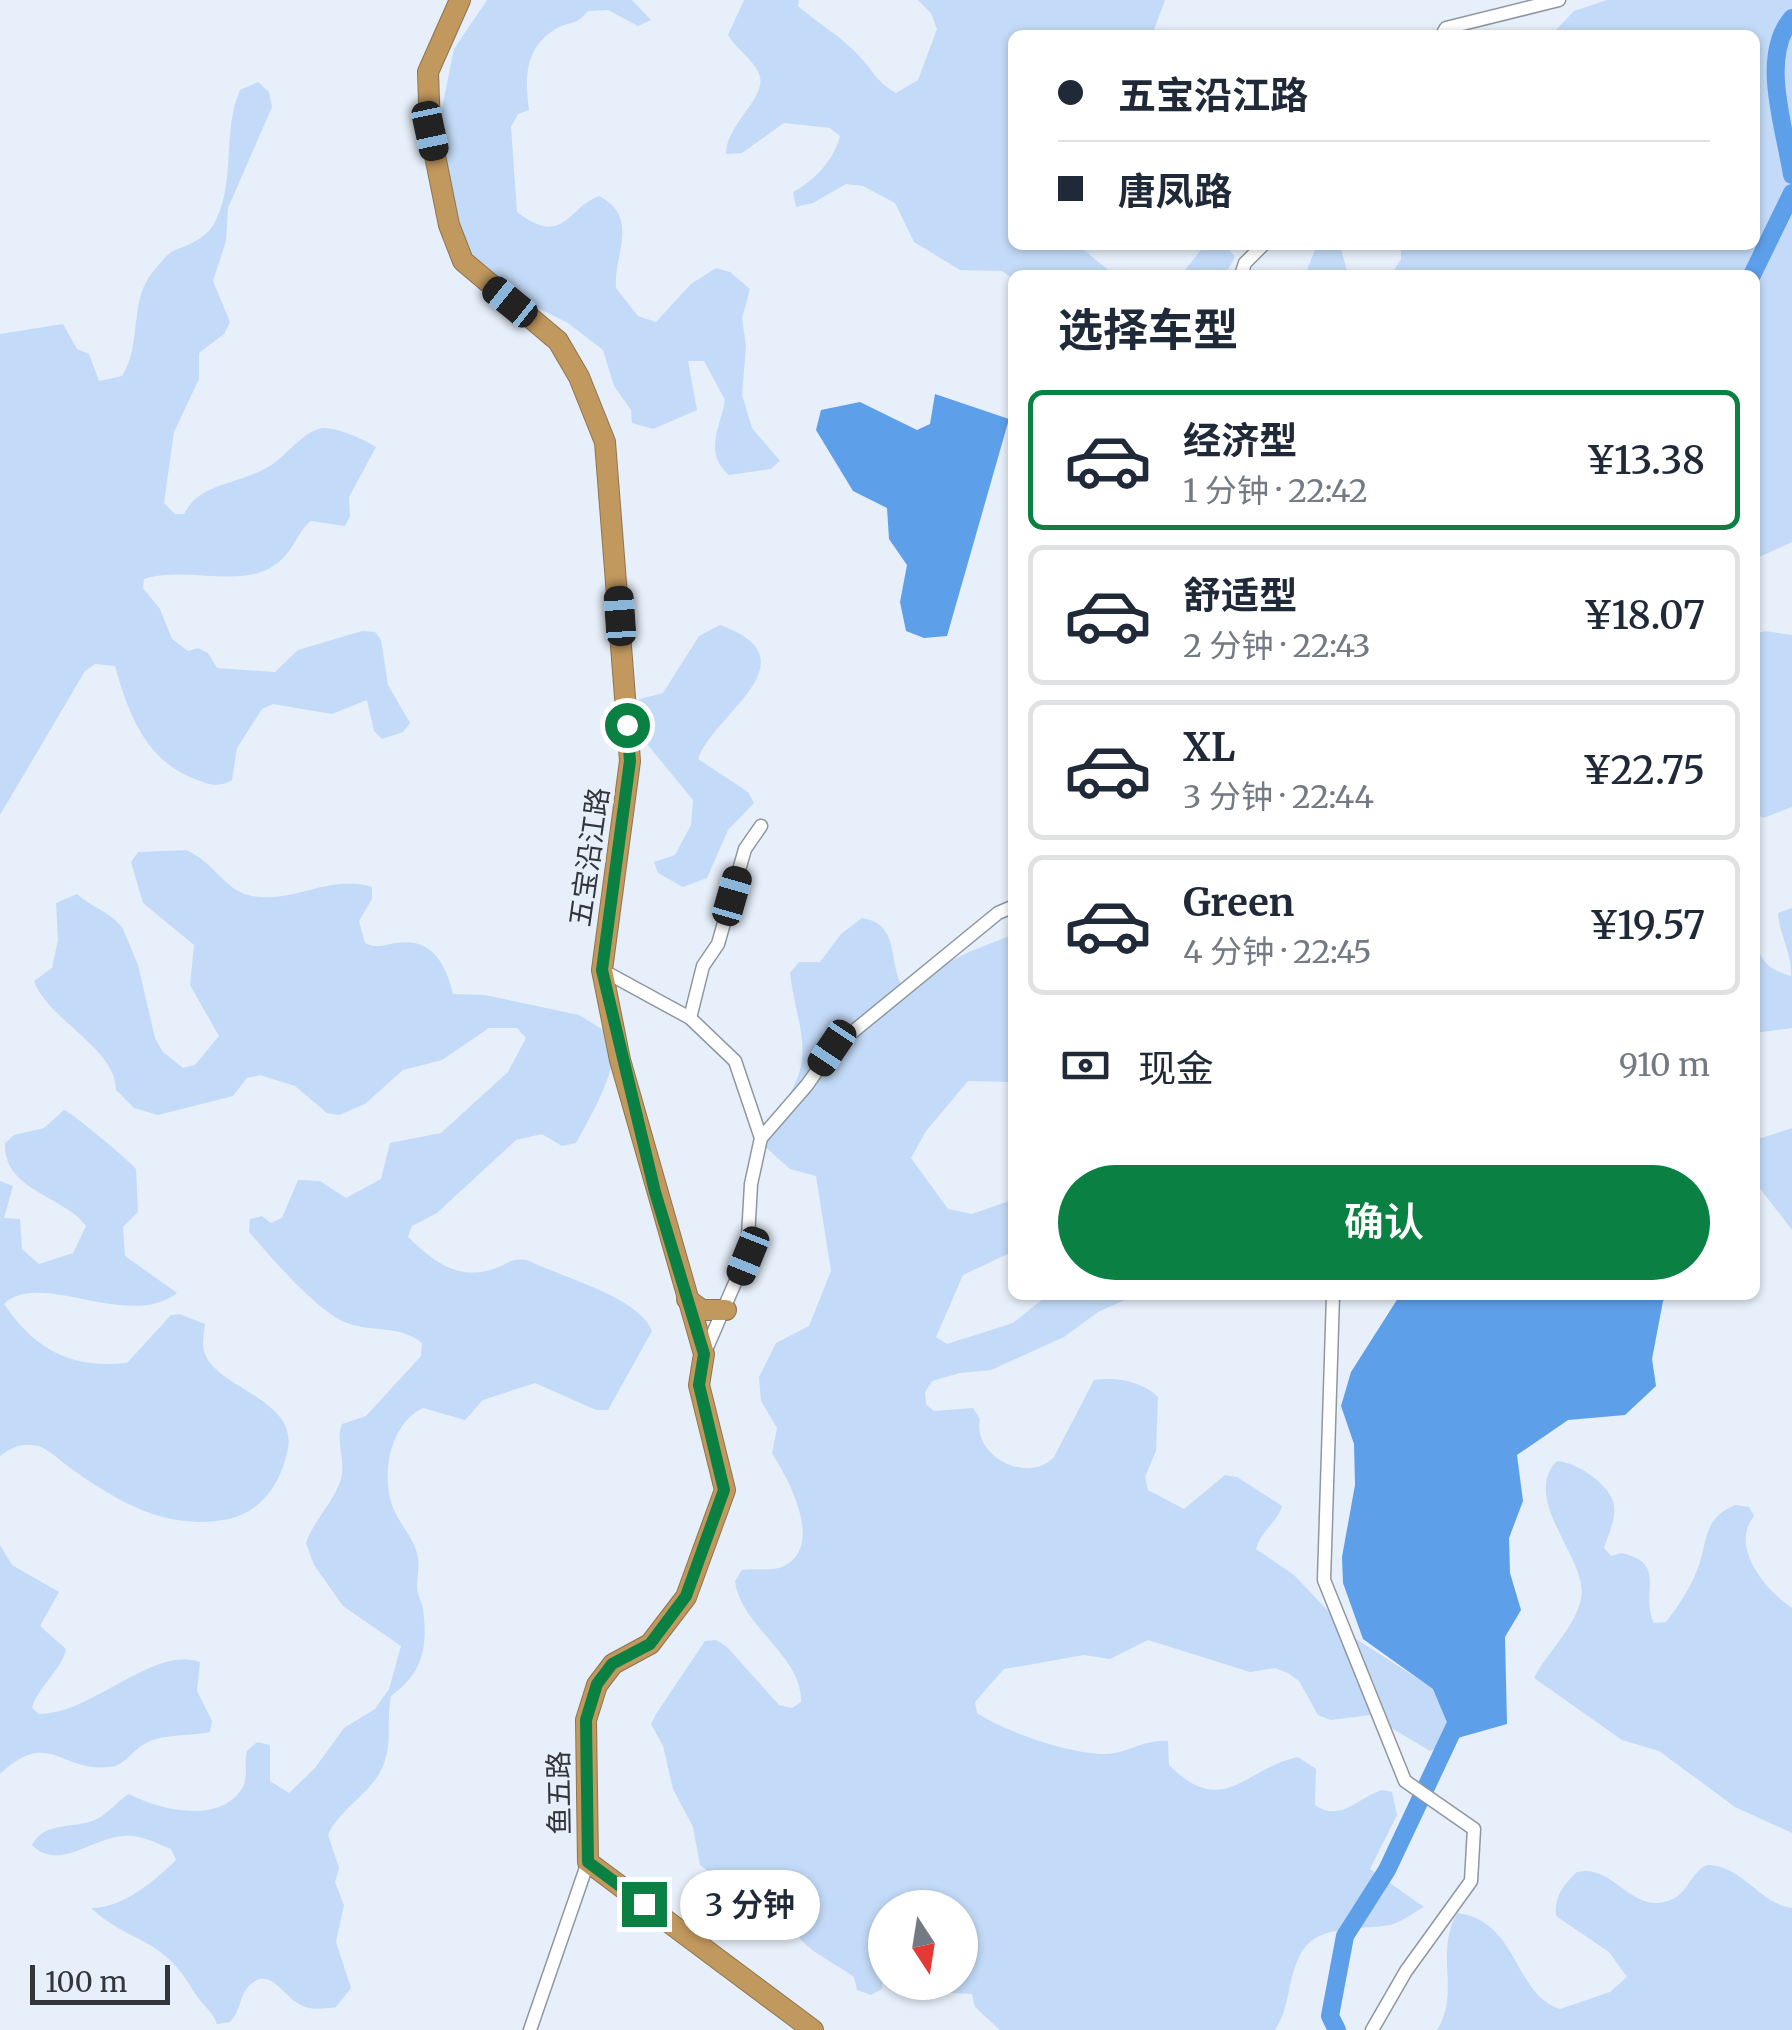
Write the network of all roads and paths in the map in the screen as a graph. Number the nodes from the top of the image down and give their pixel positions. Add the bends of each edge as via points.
1 (460, 0) edge
2 (1559, 0) edge
3 (1445, 30) edge
4 (1258, 250) edge
5 (1242, 270) edge
6 (761, 826) dead end
7 (1008, 909) edge
8 (602, 970) junction
9 (690, 1018) junction
10 (761, 1138) junction
11 (687, 1299) junction
12 (1332, 1300) edge
13 (726, 1310) junction
14 (704, 1354) junction
15 (588, 1862) junction
16 (530, 2030) edge
17 (813, 2030) edge
18 (1372, 2030) edge

1 - 8 highway, 五宝沿江路 via 428,72 430,131 449,225 463,262 558,340 606,442 630,761
2 - 3 street
4 - 5 street
6 - 9 street via 745,849
7 - 10 street via 832,1048
8 - 9 street
8 - 11 highway, 五宝沿江路 via 620,1060
9 - 10 street via 735,1061
10 - 13 street via 748,1256
11 - 13 highway via 702,1310
11 - 14 highway, 五宝沿江路
12 - 18 street via 1324,1580 1405,1781 1474,1829 1471,1882
13 - 14 street
14 - 15 highway, 鱼五路 via 699,1385 724,1490 686,1596 650,1644 612,1664 597,1684 586,1720
15 - 16 street, 鱼五路
15 - 17 highway

